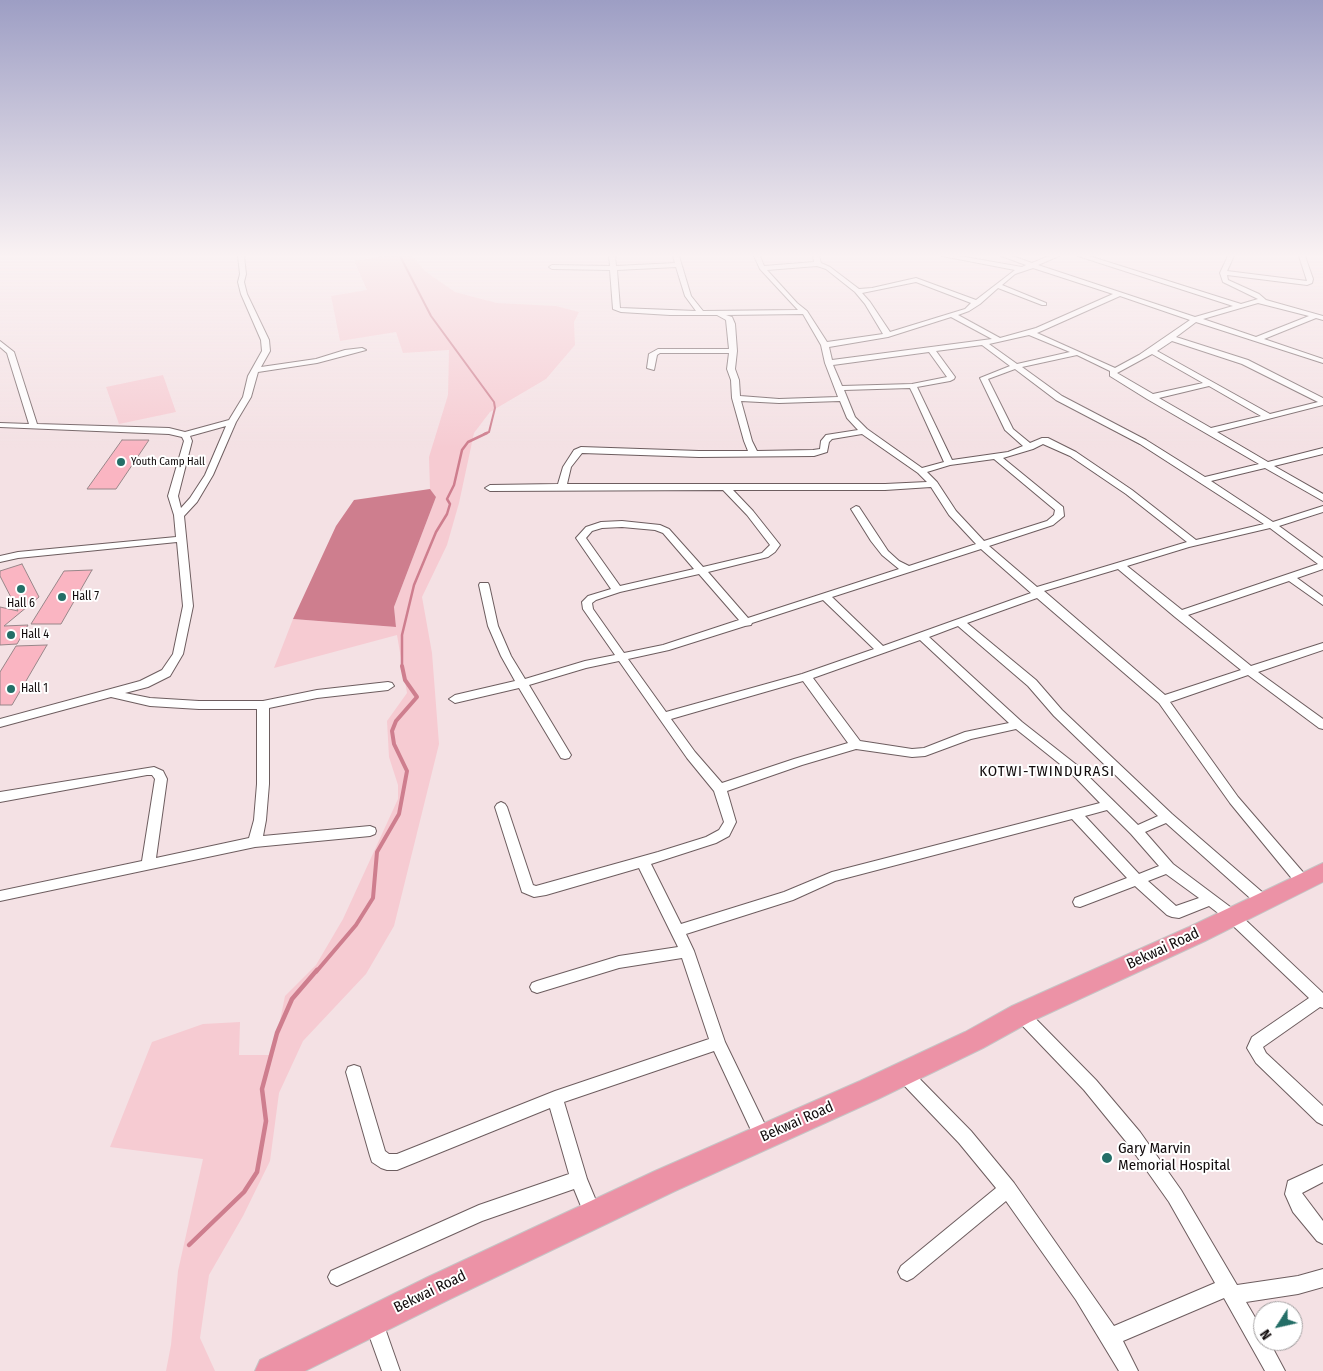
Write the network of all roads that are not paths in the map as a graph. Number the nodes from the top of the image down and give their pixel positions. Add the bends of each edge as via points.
1 (256, 320) edge
2 (732, 320) edge
3 (810, 320) edge
4 (879, 320) edge
5 (939, 320) edge
6 (960, 320) edge
7 (1060, 320) edge
8 (1193, 320) edge
9 (1201, 320) edge
10 (1310, 320) edge
11 (1031, 333) junction
12 (888, 335) junction
13 (1171, 338) junction
14 (1256, 339) junction
15 (999, 340) junction
16 (0, 343) edge
17 (983, 343) junction
18 (825, 345) junction
19 (362, 350) dead end
20 (931, 350) junction
21 (733, 351) junction
22 (1152, 351) junction
23 (1078, 353) junction
24 (1323, 361) edge
25 (829, 363) junction
26 (1017, 366) junction
27 (651, 368) dead end
28 (255, 370) junction
29 (1116, 370) junction
30 (1209, 384) junction
31 (912, 386) junction
32 (839, 388) junction
33 (1150, 397) junction
34 (736, 398) junction
35 (843, 400) junction
36 (1323, 402) edge
37 (1269, 417) junction
38 (232, 422) junction
39 (0, 425) edge
40 (34, 426) junction
41 (864, 431) junction
42 (1211, 431) junction
43 (185, 435) junction
44 (1030, 447) junction
45 (1323, 451) edge
46 (754, 454) junction
47 (996, 456) junction
48 (949, 463) junction
49 (1268, 465) junction
50 (921, 471) junction
51 (1204, 480) junction
52 (934, 484) junction
53 (562, 486) junction
54 (490, 488) dead end
55 (726, 488) junction
56 (1323, 498) edge
57 (856, 508) dead end
58 (1323, 509) edge
59 (179, 515) junction
60 (1272, 525) junction
61 (181, 539) junction
62 (1194, 543) junction
63 (982, 545) junction
64 (0, 559) edge
65 (1323, 564) edge
66 (1120, 565) junction
67 (908, 569) junction
68 (701, 571) junction
69 (1290, 578) junction
70 (484, 585) dead end
71 (617, 590) junction
72 (1039, 592) junction
73 (825, 596) junction
74 (1323, 602) edge
75 (1180, 615) junction
76 (960, 622) junction
77 (747, 623) junction
78 (921, 635) junction
79 (1323, 646) edge
80 (880, 649) junction
81 (621, 657) junction
82 (1250, 671) junction
83 (806, 677) junction
84 (523, 683) junction
85 (388, 686) dead end
86 (112, 694) junction
87 (455, 699) dead end
88 (1163, 700) junction
89 (263, 705) junction
90 (663, 717) junction
91 (0, 723) edge
92 (1018, 725) junction
93 (1323, 725) edge
94 (856, 746) junction
95 (564, 755) dead end
96 (720, 789) junction
97 (0, 797) edge
98 (1109, 806) junction
99 (501, 807) dead end
100 (1076, 814) junction
101 (1167, 817) junction
102 (370, 831) dead end
103 (1136, 831) junction
104 (255, 842) junction
105 (643, 862) junction
106 (148, 864) junction
107 (1168, 868) junction
108 (1317, 876) edge
109 (1137, 880) junction
110 (0, 896) edge
111 (1209, 900) junction
112 (1080, 902) dead end
113 (1264, 902) junction
114 (1232, 916) junction
115 (677, 931) junction
116 (687, 951) junction
117 (537, 987) dead end
118 (1321, 1000) edge
119 (1022, 1014) junction
120 (718, 1043) junction
121 (354, 1072) dead end
122 (903, 1072) junction
123 (555, 1098) junction
124 (1323, 1117) edge
125 (763, 1137) junction
126 (1323, 1173) edge
127 (579, 1179) junction
128 (1008, 1189) junction
129 (593, 1215) junction
130 (1323, 1236) edge
131 (907, 1272) dead end
132 (337, 1277) dead end
133 (1323, 1278) edge
134 (1230, 1291) junction
135 (373, 1320) junction
136 (1110, 1337) junction
137 (271, 1371) edge
138 (391, 1371) edge
139 (1129, 1371) edge
140 (1276, 1371) edge

1 - 28 street via 266,351
2 - 21 street
3 - 18 street
4 - 12 street
5 - 12 street
6 - 15 street
7 - 11 street
8 - 13 street
9 - 14 street
10 - 14 street
11 - 15 street
11 - 23 street
12 - 18 street
13 - 22 street
13 - 36 street via 1245,362
14 - 24 street
15 - 17 street
16 - 40 street via 10,352
17 - 20 street
17 - 26 street
18 - 25 street
19 - 28 street
20 - 25 street
20 - 31 street via 950,379
21 - 27 street via 658,351 654,354
21 - 34 street via 731,363
22 - 29 street
22 - 30 street
23 - 26 street
23 - 29 street
25 - 32 street
26 - 44 street via 988,375 984,381 1009,430
26 - 51 street via 1068,403 1137,439
28 - 38 street via 247,397
29 - 33 street via 1115,377
30 - 33 street
30 - 37 street
31 - 32 street
31 - 48 street
32 - 35 street
33 - 42 street
34 - 35 street
34 - 46 street
35 - 41 street via 851,418
36 - 37 street
37 - 42 street
38 - 43 street
38 - 59 street via 209,475 194,500
39 - 40 street
40 - 43 street via 169,431
41 - 46 street via 834,435 825,442 824,450 814,453
41 - 50 street
42 - 49 street
43 - 59 street via 188,441 173,496
44 - 47 street
44 - 62 street via 1048,441 1073,454 1129,492
45 - 49 street
46 - 53 street via 580,450 567,467
47 - 48 street
47 - 63 street via 1060,509 1059,516 1050,523
48 - 50 street
49 - 51 street
49 - 56 street
50 - 52 street
51 - 60 street
52 - 55 street
52 - 63 street via 952,513
53 - 54 street
53 - 55 street
55 - 68 street via 774,545 765,554
57 - 67 street via 880,546 896,563
58 - 60 street
59 - 61 street
60 - 62 street
60 - 65 street
61 - 64 street
61 - 86 street via 188,606 178,654 166,673
62 - 66 street
63 - 67 street
63 - 72 street
65 - 69 street
66 - 72 street
66 - 75 street
67 - 73 street
68 - 71 street
68 - 71 street via 666,531 658,527 622,524 589,529 581,538
68 - 77 street
69 - 74 street
69 - 75 street
70 - 84 street via 493,626
71 - 81 street via 587,602 588,609
72 - 76 street
72 - 88 street
73 - 77 street
73 - 80 street
75 - 82 street
76 - 78 street
76 - 101 street via 1032,683 1058,713
77 - 81 street via 665,648
78 - 80 street
78 - 92 street
79 - 82 street
80 - 83 street
81 - 84 street
81 - 90 street
82 - 88 street
82 - 93 street
83 - 90 street
83 - 94 street
84 - 87 street
84 - 95 street
85 - 89 street via 317,694
86 - 89 street via 160,703
86 - 91 street
88 - 108 street via 1234,800
89 - 104 street via 260,820
90 - 96 street
92 - 94 street via 969,735 924,752
92 - 98 street via 1074,769
94 - 96 street
96 - 105 street via 730,822 724,833
97 - 106 street via 154,771 161,780
98 - 100 street
98 - 103 street
99 - 105 street via 527,888 534,892
100 - 109 street
100 - 115 street via 832,877 788,896
101 - 103 street
101 - 113 street
102 - 104 street
103 - 107 street
104 - 106 street
105 - 115 street
106 - 110 street
107 - 109 street
107 - 111 street
108 - 113 highway, Bekwai Road
109 - 111 street via 1172,911 1179,912
109 - 112 street
111 - 114 street
113 - 114 highway, Bekwai Road
114 - 118 street
114 - 119 highway, Bekwai Road
115 - 116 street
116 - 117 street via 619,962
116 - 120 street
118 - 124 street via 1257,1042 1255,1048 1261,1058
119 - 122 highway, Bekwai Road
119 - 134 street via 1134,1138 1175,1196
120 - 123 street
120 - 125 street
121 - 123 street via 376,1152 387,1162 397,1162
122 - 125 highway, Bekwai Road
122 - 128 street via 965,1137
123 - 127 street
125 - 129 highway, Bekwai Road
126 - 130 street via 1294,1187 1293,1194
127 - 129 street
127 - 132 street via 479,1214
128 - 131 street
128 - 136 street
129 - 135 highway, Bekwai Road
133 - 134 street via 1298,1286
134 - 136 street
134 - 140 street
135 - 137 highway, Bekwai Road
135 - 138 street
136 - 139 street

